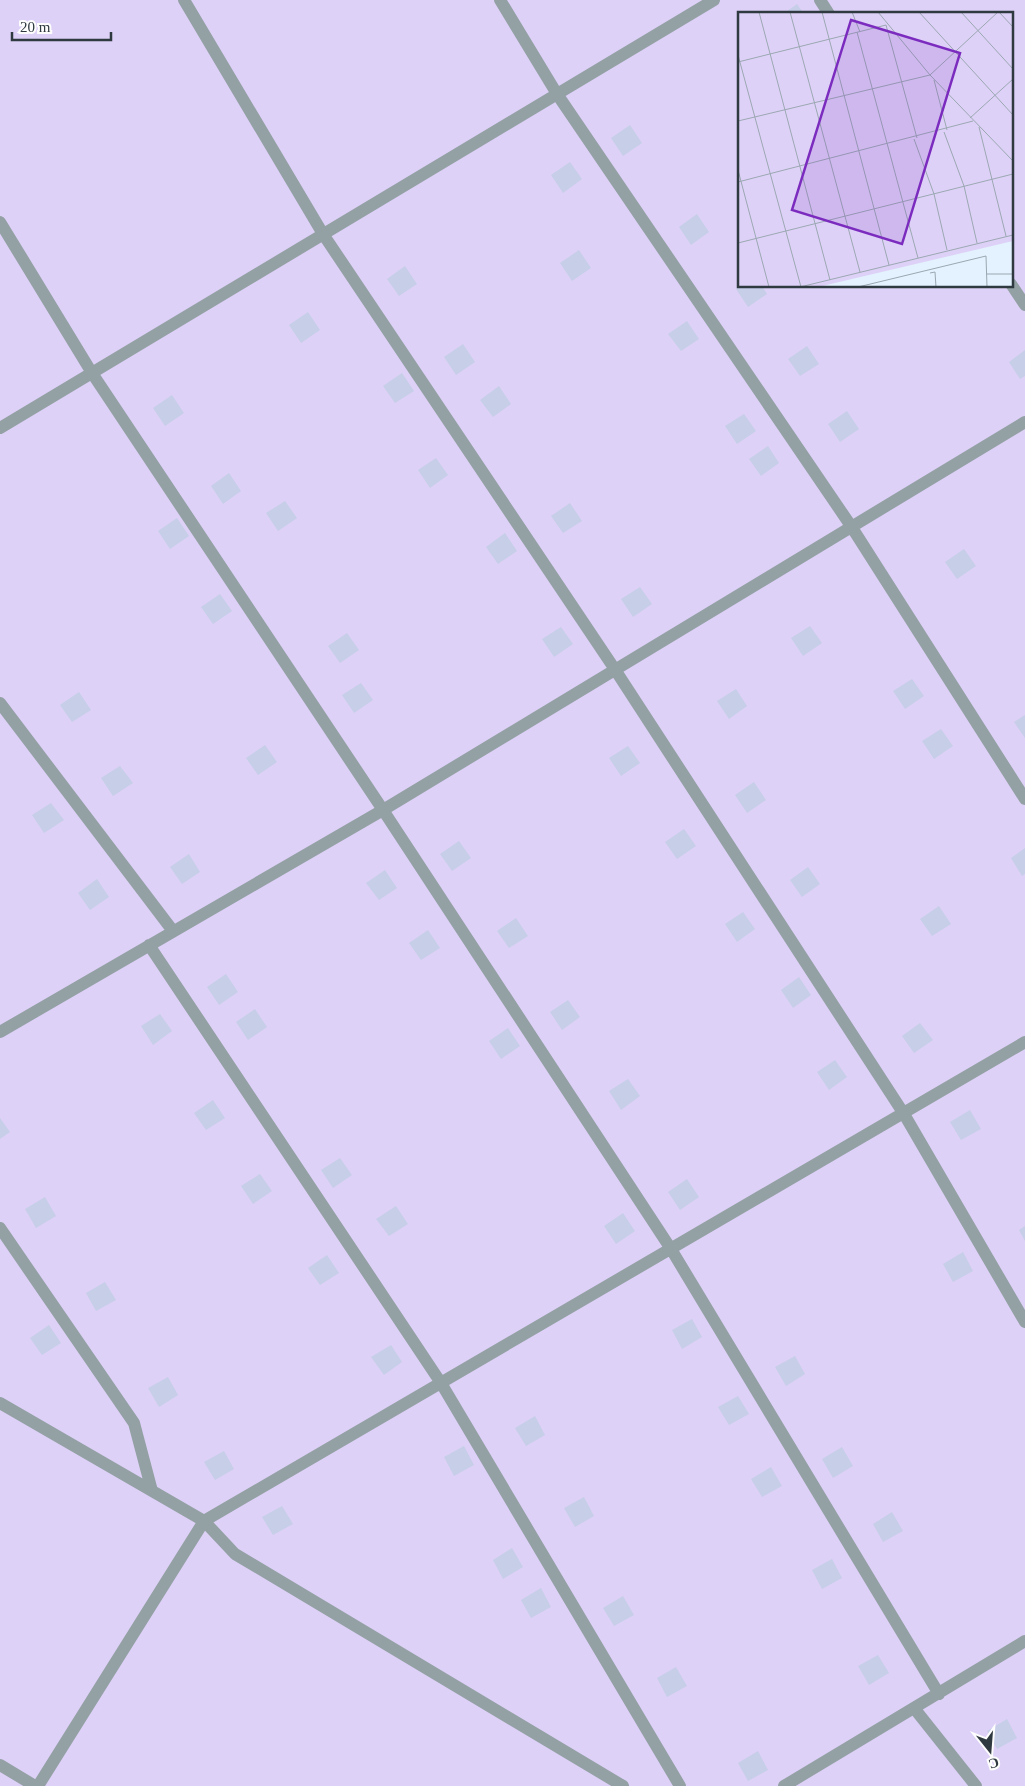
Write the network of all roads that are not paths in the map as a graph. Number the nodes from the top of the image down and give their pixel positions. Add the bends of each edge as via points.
1 (184, 0) edge
2 (500, 0) edge
3 (714, 0) edge
4 (820, 0) edge
5 (828, 12) edge
6 (557, 94) junction
7 (0, 222) edge
8 (323, 234) junction
9 (1012, 286) edge
10 (1025, 305) edge
11 (92, 373) junction
12 (1025, 422) edge
13 (0, 428) edge
14 (851, 526) junction
15 (614, 668) junction
16 (0, 703) edge
17 (1025, 799) edge
18 (383, 810) junction
19 (173, 931) junction
20 (149, 945) junction
21 (0, 1032) edge
22 (1025, 1042) edge
23 (904, 1114) junction
24 (0, 1228) edge
25 (671, 1249) junction
26 (1025, 1322) edge
27 (441, 1383) junction
28 (0, 1404) edge
29 (152, 1491) junction
30 (204, 1521) junction
31 (1025, 1641) edge
32 (939, 1694) junction
33 (914, 1708) junction
34 (0, 1765) edge
35 (37, 1786) edge
36 (623, 1786) edge
37 (680, 1786) edge
38 (784, 1786) edge
39 (976, 1786) edge

1 - 8 lane
2 - 6 lane
3 - 6 lane
4 - 5 lane
6 - 8 lane
6 - 14 lane
7 - 11 lane
8 - 11 lane
8 - 15 lane
9 - 10 lane
11 - 13 lane
11 - 18 lane
12 - 14 lane
14 - 15 lane
14 - 17 lane
15 - 18 lane
15 - 23 lane
16 - 19 lane
18 - 19 lane
18 - 25 lane
19 - 20 lane
20 - 21 lane
20 - 27 lane
22 - 23 lane
23 - 25 lane
23 - 26 lane
24 - 29 lane via 134,1423
25 - 27 lane
25 - 32 lane
27 - 30 lane
27 - 37 lane
28 - 29 lane
29 - 30 lane
30 - 35 lane
30 - 36 lane via 235,1554
31 - 32 lane
32 - 33 lane
33 - 38 lane
33 - 39 lane
34 - 35 lane

